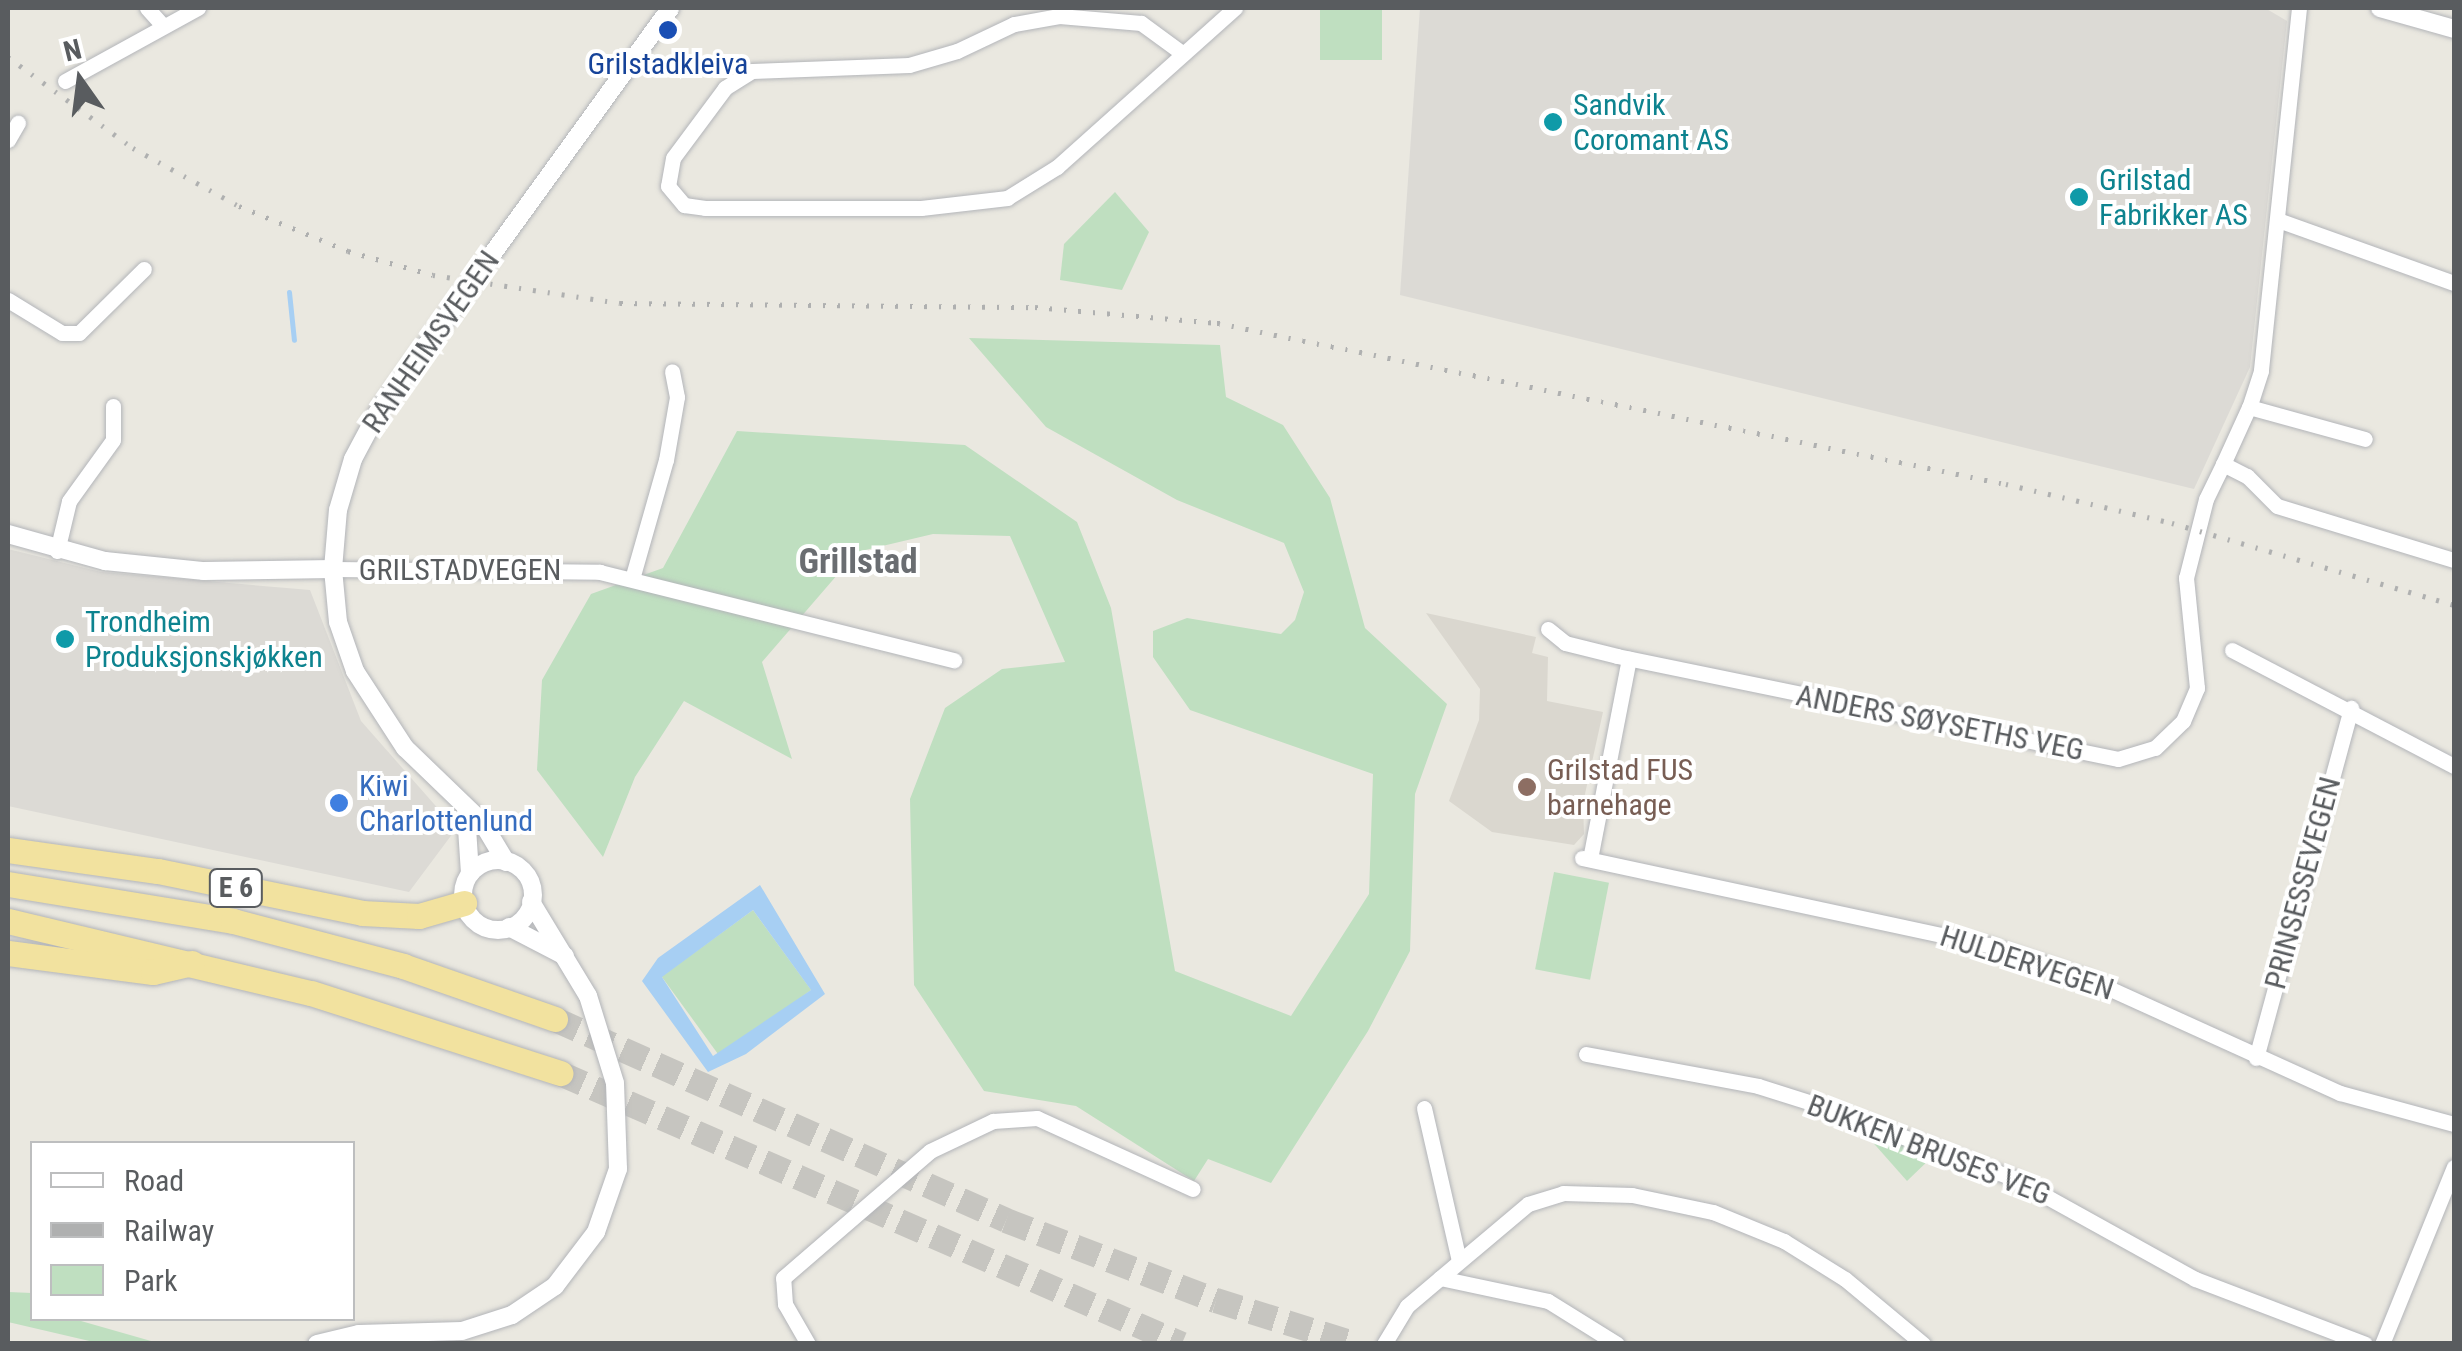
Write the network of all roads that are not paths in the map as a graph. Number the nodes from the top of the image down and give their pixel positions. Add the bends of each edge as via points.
1 (147, 8) edge
2 (198, 8) edge
3 (670, 8) edge
4 (1234, 8) edge
5 (2300, 8) edge
6 (2380, 8) edge
7 (163, 26) junction
8 (2454, 29) edge
9 (1182, 53) junction
10 (64, 81) dead end
11 (18, 122) dead end
12 (8, 140) edge
13 (2278, 220) junction
14 (144, 269) dead end
15 (2454, 283) edge
16 (8, 300) edge
17 (672, 371) dead end
18 (112, 406) dead end
19 (2250, 407) junction
20 (2365, 439) dead end
21 (2224, 464) junction
22 (8, 534) edge
23 (57, 550) junction
24 (2454, 560) edge
25 (333, 569) junction
26 (632, 579) junction
27 (1548, 629) dead end
28 (2232, 650) dead end
29 (1629, 659) junction
30 (954, 660) dead end
31 (2351, 708) junction
32 (2454, 766) edge
33 (466, 813) junction
34 (8, 850) edge
35 (506, 862) junction
36 (470, 874) junction
37 (8, 884) edge
38 (532, 902) junction
39 (464, 903) junction
40 (8, 921) edge
41 (509, 928) junction
42 (8, 953) edge
43 (565, 956) junction
44 (197, 962) junction
45 (555, 1019) tunnel mouth
46 (1586, 1054) dead end
47 (2256, 1058) junction
48 (560, 1073) tunnel mouth
49 (1424, 1108) dead end
50 (2454, 1124) edge
51 (2454, 1168) edge
52 (1193, 1190) dead end
53 (1459, 1261) junction
54 (1440, 1278) junction
55 (317, 1344) edge
56 (808, 1344) edge
57 (1384, 1344) edge
58 (1617, 1344) edge
59 (1923, 1344) edge
60 (2364, 1344) edge
61 (2382, 1344) edge

1 - 7 street
2 - 7 street
3 - 25 street, RANHEIMSVEGEN via 378,412 344,486
4 - 9 street
5 - 13 street, ANDERS SØYSETHS VEG
6 - 8 street
7 - 10 street
9 - 9 street via 1056,168 994,202 705,208 684,205 668,186 673,158 725,88 752,71 909,65 1014,24 1060,16 1141,24
11 - 12 street
13 - 15 street
13 - 19 street, ANDERS SØYSETHS VEG via 2261,371
14 - 16 street via 79,334 62,333
17 - 26 street via 676,396 666,460
18 - 23 street via 114,440 69,502
19 - 20 street
19 - 21 street, ANDERS SØYSETHS VEG
21 - 24 street via 2298,518
21 - 29 street, ANDERS SØYSETHS VEG via 2206,499 2186,578 2196,688 2183,721 2154,748 2118,759 2012,742
22 - 23 street
23 - 25 street via 204,570
25 - 26 street, GRILSTADVEGEN via 558,568
25 - 33 street, GRILSTADVEGEN via 338,622 372,705
26 - 30 street, GRILSTADVEGEN
27 - 29 street, ANDERS SØYSETHS VEG via 1565,643
28 - 31 street
29 - 47 street, HULDERVEGEN via 1586,858 1959,936 2084,977
31 - 32 street
31 - 47 street, PRINSESSEVEGEN
33 - 35 street, GRILSTADVEGEN via 482,822
33 - 36 street
34 - 39 highway, E 6 via 158,870 362,913 420,916
35 - 36 street via 486,862
35 - 38 street via 529,880
36 - 39 street
37 - 45 highway, E 6 via 233,921 403,966
38 - 41 street
38 - 43 street
39 - 41 street via 478,924
40 - 44 highway
41 - 43 street
42 - 44 highway via 153,972
43 - 55 street via 598,1021 621,1128 613,1190 583,1253 542,1298 486,1325
44 - 48 highway
46 - 60 street, BUKKEN BRUSES VEG via 1758,1086 1821,1106 2013,1178 2195,1280
47 - 50 street, HULDERVEGEN via 2340,1093
49 - 53 street
51 - 61 street
52 - 56 street via 1037,1118 992,1121 930,1150 782,1278 785,1304
53 - 54 street
53 - 59 street via 1495,1226 1540,1198 1632,1195 1712,1212 1784,1241 1844,1279
54 - 57 street via 1407,1306
54 - 58 street via 1548,1301

